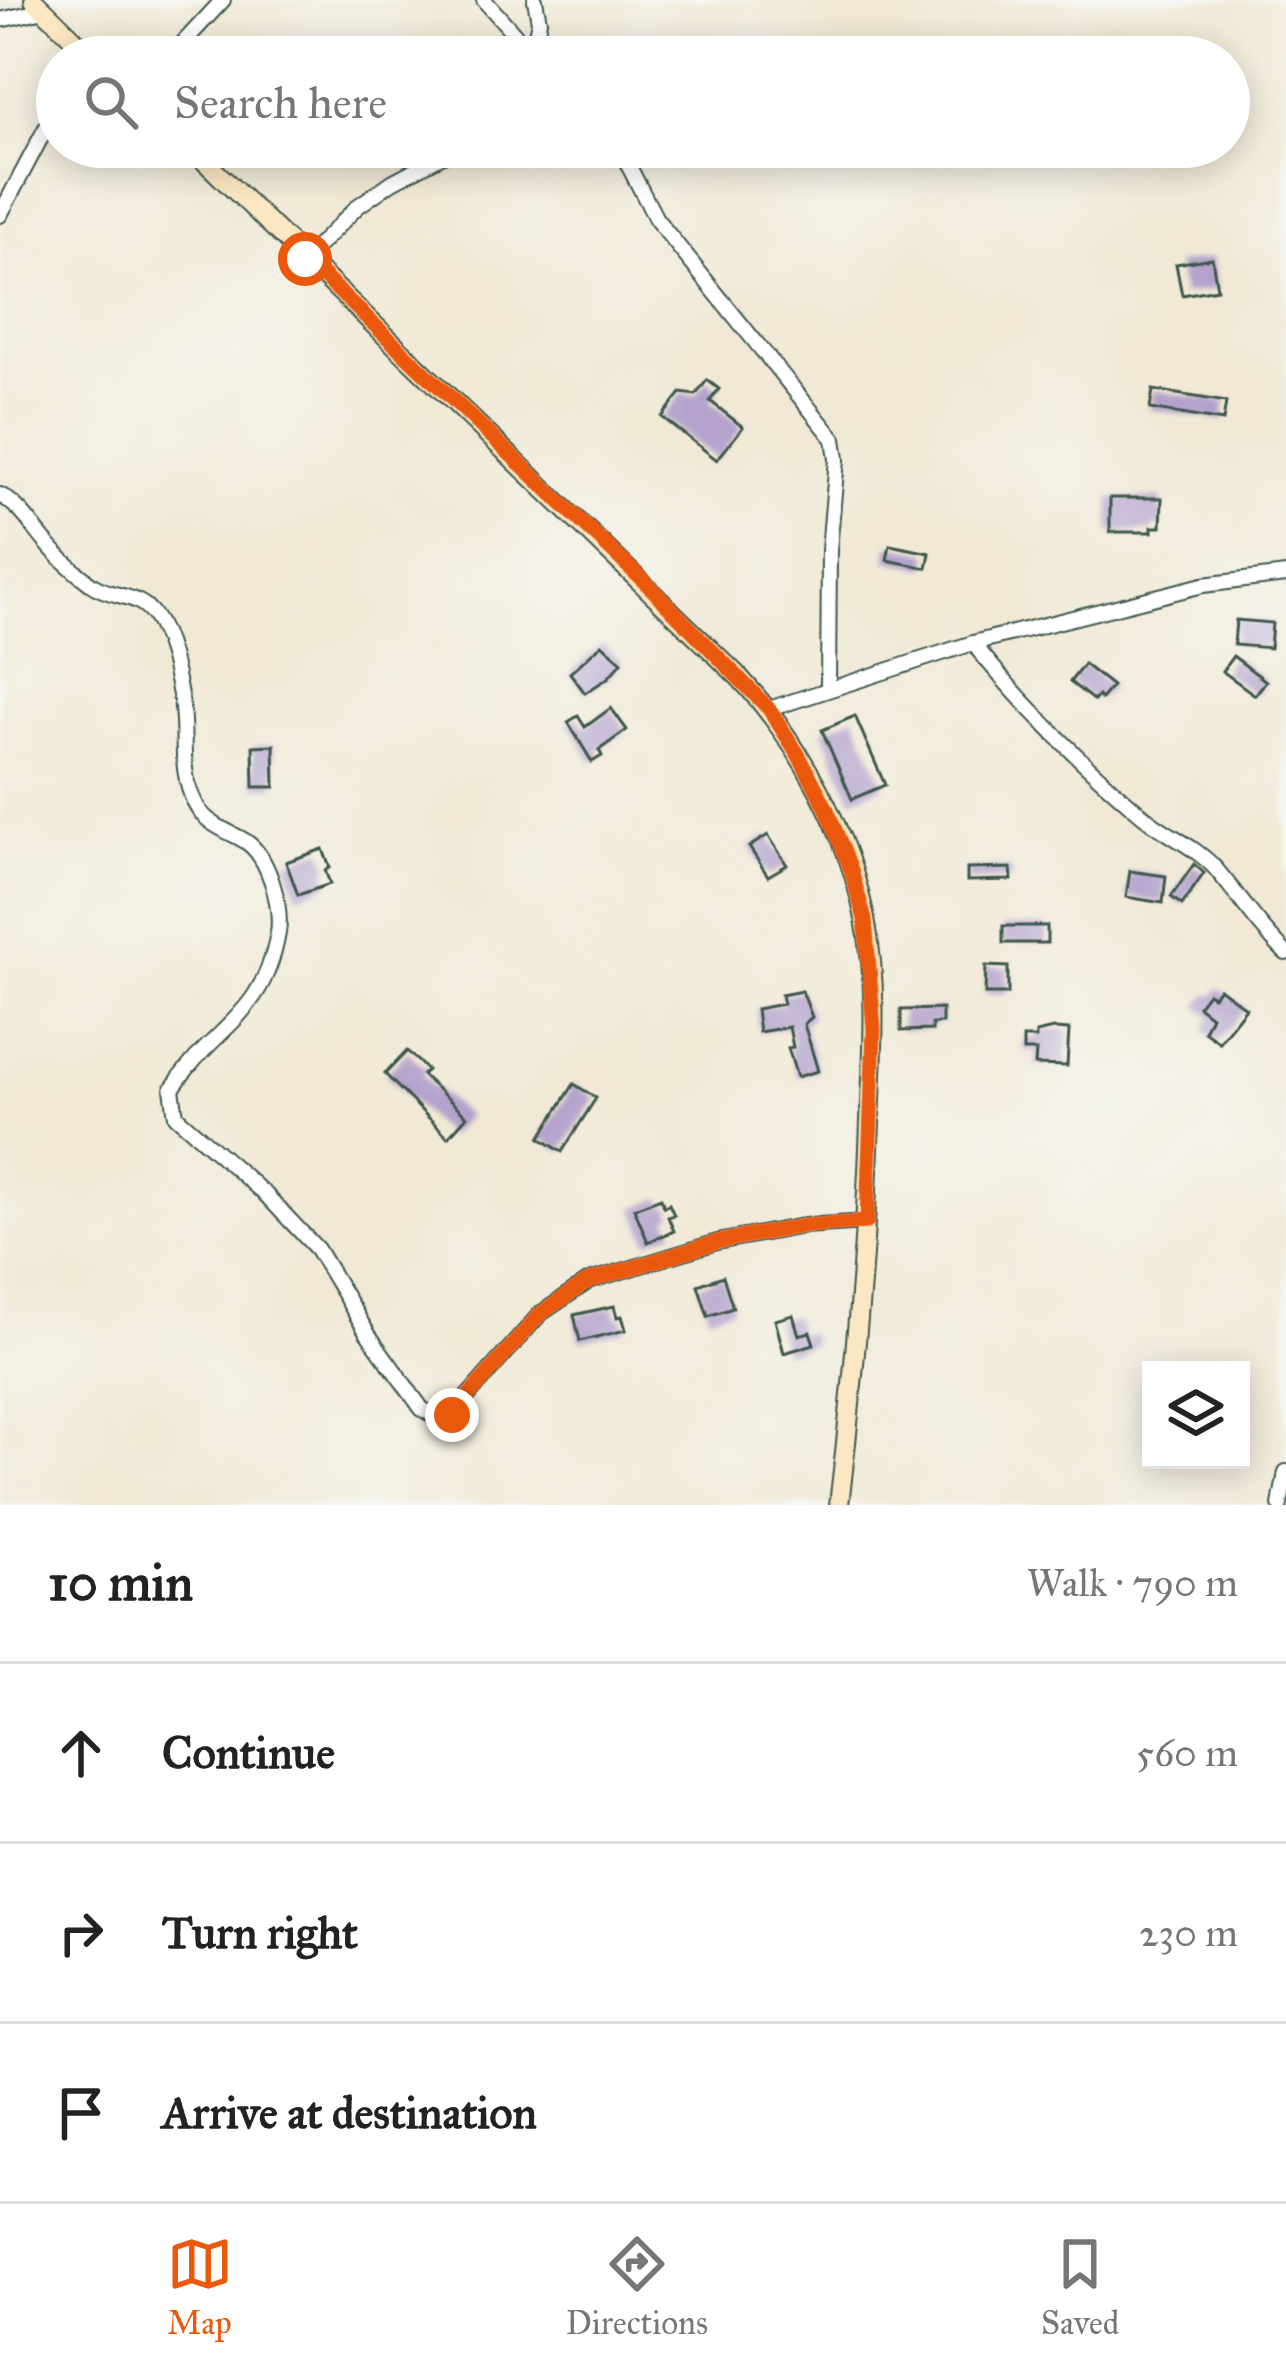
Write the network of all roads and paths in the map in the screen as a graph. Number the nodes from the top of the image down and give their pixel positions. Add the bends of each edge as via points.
1 (223, 0) edge
2 (484, 0) edge
3 (535, 0) edge
4 (39, 5) edge
5 (0, 20) edge
6 (69, 36) edge
7 (190, 36) edge
8 (516, 36) edge
9 (536, 36) edge
10 (36, 147) edge
11 (212, 168) edge
12 (418, 168) edge
13 (630, 168) edge
14 (0, 215) edge
15 (305, 259) junction
16 (0, 495) edge
17 (1286, 575) edge
18 (974, 643) junction
19 (828, 689) junction
20 (769, 709) junction
21 (1286, 952) edge
22 (867, 1222) junction
23 (1286, 1472) edge
24 (838, 1505) edge
25 (1280, 1505) edge

1 - 7 street
2 - 8 street
3 - 9 street
4 - 5 street
4 - 6 street
10 - 14 street
11 - 15 street
12 - 15 street via 358,206
13 - 19 street via 656,219 834,439
15 - 20 street
16 - 22 street via 75,572 101,591 141,600 154,616 181,697 182,754 195,805 249,843 278,904 263,983 172,1089 176,1116 317,1249 422,1409 452,1415 540,1314 589,1281 717,1242
17 - 18 street via 1203,585
18 - 19 street
18 - 21 street via 1093,772 1213,865
19 - 20 street
20 - 22 street via 826,807 865,919 874,1029
22 - 24 street
23 - 25 street

